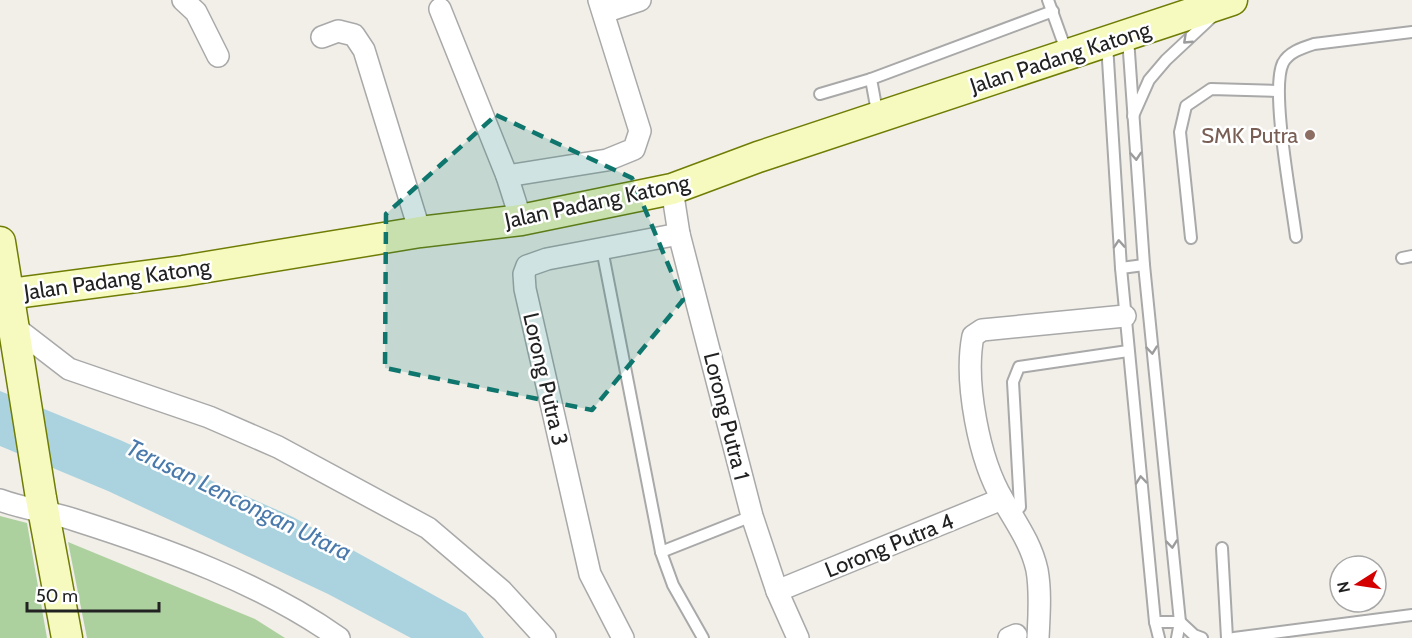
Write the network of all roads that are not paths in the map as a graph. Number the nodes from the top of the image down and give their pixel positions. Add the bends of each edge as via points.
1 (183, 0) edge
2 (640, 0) edge
3 (1048, 0) edge
4 (1218, 2) edge
5 (601, 6) edge
6 (440, 9) dead end
7 (1053, 12) junction
8 (1412, 32) edge
9 (322, 37) dead end
10 (1117, 38) junction
11 (1067, 54) junction
12 (218, 56) dead end
13 (871, 79) junction
14 (1277, 91) junction
15 (820, 94) dead end
16 (879, 117) junction
17 (1133, 118) junction
18 (507, 176) junction
19 (672, 189) junction
20 (521, 220) junction
21 (420, 232) junction
22 (679, 234) junction
23 (1296, 237) dead end
24 (1191, 238) dead end
25 (0, 242) edge
26 (602, 249) junction
27 (1144, 265) junction
28 (1121, 268) junction
29 (7, 312) edge
30 (1125, 316) junction
31 (1128, 351) junction
32 (0, 500) edge
33 (42, 504) junction
34 (1007, 507) junction
35 (752, 516) junction
36 (1222, 548) dead end
37 (661, 552) junction
38 (777, 591) junction
39 (1412, 615) edge
40 (1155, 622) junction
41 (1180, 622) junction
42 (68, 638) edge
43 (339, 638) edge
44 (545, 638) edge
45 (623, 638) edge
46 (703, 638) edge
47 (798, 638) edge
48 (1038, 638) edge
49 (1159, 638) edge
50 (1177, 638) edge
51 (1202, 638) edge
52 (1227, 638) edge
53 (1234, 638) edge

1 - 12 street via 196,12
2 - 5 street
3 - 7 lane
4 - 10 street, Jalan Padang Katong
4 -> 17 lane via 1149,80
5 - 18 street via 640,131 634,149 607,160
6 - 18 street
7 - 11 lane
7 - 13 lane
8 - 14 lane via 1335,41 1298,50 1283,64
9 - 21 street via 338,31 354,34 364,50
10 - 11 street, Jalan Padang Katong
10 - 17 lane
28 -> 10 lane
11 - 16 street, Jalan Padang Katong
13 - 15 lane
13 - 16 lane
14 - 23 lane
14 - 24 lane via 1211,89 1186,106 1180,132
16 - 19 street, Jalan Padang Katong
17 -> 27 lane
18 - 20 street
19 - 20 street, Jalan Padang Katong
19 - 22 street, Lorong Putra 1
20 - 21 street, Jalan Padang Katong
21 - 29 street, Jalan Padang Katong via 172,272
22 - 26 street, Lorong Putra 3
22 - 35 street, Lorong Putra 1
25 - 29 street
26 - 37 lane
26 - 45 street, Lorong Putra 3 via 535,262 527,266 524,274 590,574
27 - 28 lane
27 -> 41 lane
28 - 30 lane
29 - 33 street via 22,374
29 - 44 street via 69,369 209,417 278,447 428,528 502,591
30 - 31 lane
30 - 34 street via 982,330 973,336 975,416 983,448
31 - 34 lane via 1019,367 1013,382 1020,507
40 -> 31 lane
32 - 33 street
33 - 42 street
33 - 43 street via 234,579
34 - 38 street, Lorong Putra 4
34 - 48 street via 1027,541 1036,569
35 - 37 lane
35 - 38 street, Lorong Putra 1
36 - 52 lane
37 - 46 lane via 673,585
38 - 47 street, Lorong Putra 1
39 - 53 lane
40 - 41 lane
40 - 49 lane
41 - 50 lane
41 - 51 lane

